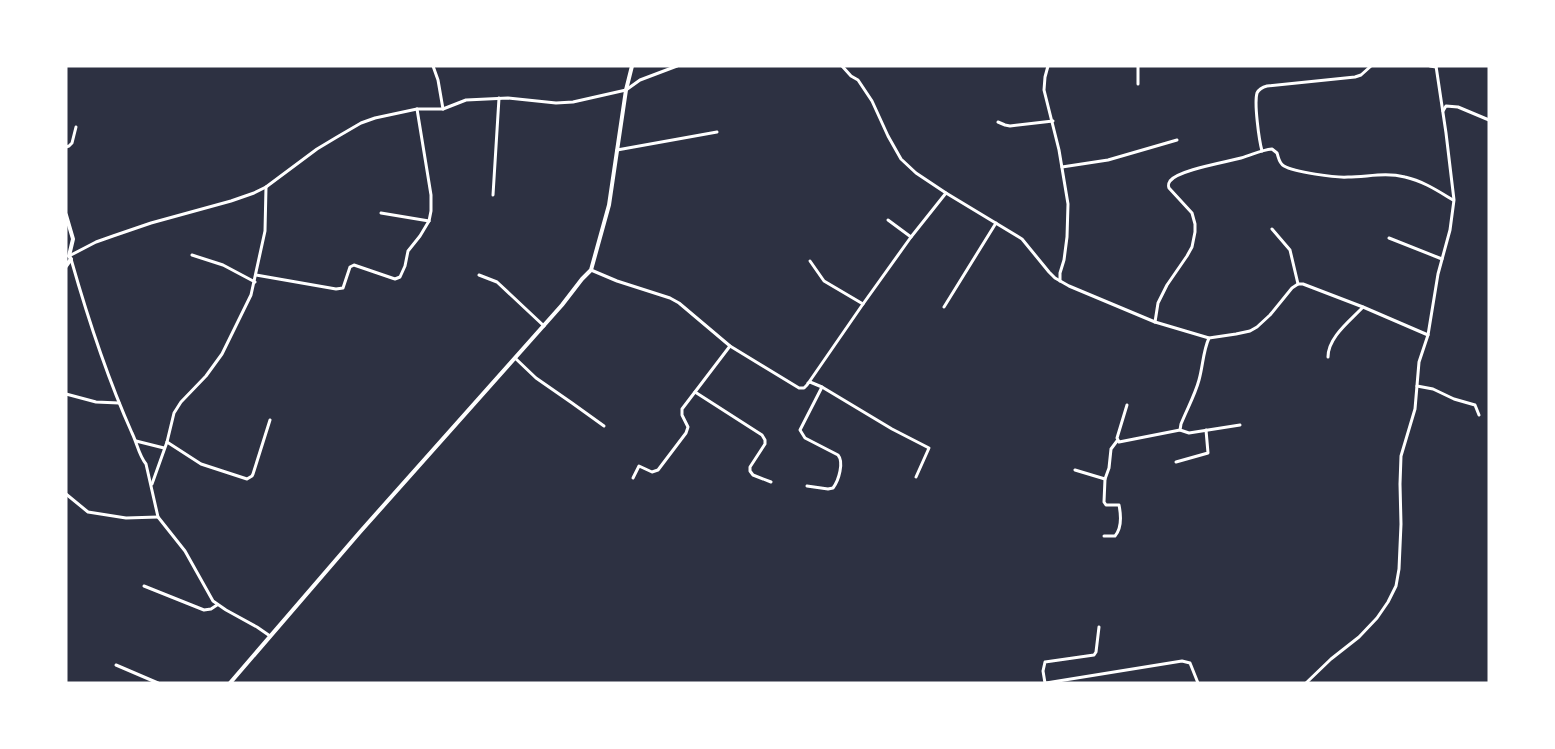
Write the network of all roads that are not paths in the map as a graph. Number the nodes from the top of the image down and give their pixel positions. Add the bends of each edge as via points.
1 (432, 66) edge
2 (632, 66) edge
3 (677, 66) edge
4 (842, 66) edge
5 (1048, 66) edge
6 (1138, 66) edge
7 (1372, 66) edge
8 (1430, 66) edge
9 (1436, 67) edge
10 (1138, 84) dead end
11 (626, 90) junction
12 (499, 98) junction
13 (417, 109) junction
14 (443, 109) junction
15 (1443, 112) junction
16 (1489, 120) edge
17 (1053, 121) junction
18 (998, 122) dead end
19 (76, 127) dead end
20 (717, 132) dead end
21 (1177, 140) dead end
22 (66, 147) edge
23 (616, 150) junction
24 (1262, 151) junction
25 (1062, 168) junction
26 (266, 187) junction
27 (946, 193) junction
28 (493, 194) dead end
29 (1454, 200) junction
30 (381, 213) dead end
31 (66, 215) edge
32 (888, 220) dead end
33 (429, 221) junction
34 (996, 222) junction
35 (1272, 229) dead end
36 (911, 237) junction
37 (1389, 238) dead end
38 (192, 255) dead end
39 (70, 258) junction
40 (1442, 259) junction
41 (810, 261) dead end
42 (66, 266) edge
43 (592, 270) junction
44 (256, 275) junction
45 (479, 275) dead end
46 (254, 282) junction
47 (1060, 282) junction
48 (1298, 284) junction
49 (863, 304) junction
50 (944, 307) dead end
51 (1363, 307) junction
52 (1155, 322) junction
53 (544, 326) junction
54 (1428, 335) junction
55 (1208, 338) junction
56 (730, 346) junction
57 (1328, 357) dead end
58 (514, 358) junction
59 (807, 384) junction
60 (1417, 386) junction
61 (822, 387) junction
62 (696, 392) junction
63 (66, 394) edge
64 (119, 403) junction
65 (1127, 405) dead end
66 (1479, 415) dead end
67 (270, 420) dead end
68 (1240, 425) dead end
69 (604, 426) dead end
70 (1180, 430) junction
71 (1206, 430) junction
72 (136, 441) junction
73 (1117, 441) junction
74 (167, 442) junction
75 (165, 448) junction
76 (1176, 462) dead end
77 (1075, 470) dead end
78 (916, 477) dead end
79 (633, 478) dead end
80 (1105, 479) junction
81 (771, 482) dead end
82 (151, 484) junction
83 (807, 486) dead end
84 (66, 494) edge
85 (158, 517) junction
86 (1104, 536) dead end
87 (144, 586) dead end
88 (217, 604) junction
89 (1099, 627) dead end
90 (270, 636) junction
91 (116, 665) dead end
92 (158, 683) edge
93 (230, 683) edge
94 (1046, 683) edge
95 (1198, 683) edge
96 (1306, 683) edge

1 - 14 street
2 - 11 street
3 - 11 street via 640,80
4 - 27 street via 858,80 872,101 902,160
5 - 17 street via 1044,90
6 - 10 street
7 - 24 street via 1355,77 1260,89 1257,107
8 - 9 street
9 - 15 street
11 - 12 street via 565,103
11 - 23 street
12 - 14 street via 466,100
12 - 28 street
13 - 14 street
13 - 26 street via 375,118 349,129
13 - 33 street via 431,195
15 - 16 street via 1446,106 1454,106
15 - 29 street
17 - 18 street via 1010,126
17 - 25 street
19 - 22 street via 71,145
20 - 23 street
21 - 25 street via 1108,160
23 - 43 street via 609,205
24 - 29 street via 1274,150 1284,166 1295,171 1340,177 1404,176
24 - 52 street via 1180,175 1169,182 1169,188 1192,213 1195,232 1192,247 1158,303
25 - 47 street via 1068,227
26 - 39 street via 231,202 151,223 96,242
26 - 44 street via 265,231
27 - 34 street
27 - 36 street
29 - 40 street
30 - 33 street
31 - 39 street via 73,239
32 - 36 street
33 - 44 street via 408,251 398,278 354,265 340,289
34 - 47 street via 1022,239
34 - 50 street
35 - 48 street via 1290,250
36 - 49 street
37 - 40 street
38 - 46 street via 223,265
39 - 42 street
39 - 64 street
40 - 54 street
41 - 49 street via 824,281
43 - 53 street
43 - 56 street via 670,298
44 - 46 street
45 - 53 street via 497,282
46 - 74 street via 222,354 174,413
47 - 52 street
48 - 51 street
48 - 55 street via 1257,327
49 - 59 street
51 - 54 street
51 - 57 street via 1334,337
52 - 55 street
53 - 58 street
54 - 60 street via 1419,362
55 - 70 street via 1199,380
56 - 59 street via 799,388
56 - 62 street
58 - 69 street via 536,378
58 - 90 street
59 - 61 street via 810,382
60 - 66 street via 1475,405
60 - 96 street via 1415,409 1400,468 1400,553 1396,586 1388,602 1359,637
61 - 78 street via 929,448
61 - 83 street via 800,430 805,438 838,454 841,462 833,488
62 - 79 street via 681,411 688,427 686,433 658,470 652,472 639,466
62 - 81 street via 762,435 765,444 750,466 750,472
63 - 64 street via 96,402
64 - 72 street
65 - 73 street
67 - 74 street via 253,474 247,479 201,464
68 - 71 street
70 - 71 street via 1189,433
70 - 73 street
71 - 76 street via 1208,453
72 - 75 street
72 - 82 street
73 - 80 street via 1111,449
74 - 75 street
75 - 82 street
77 - 80 street
80 - 86 street via 1104,503 1118,505 1120,528 1117,534
82 - 85 street
84 - 85 street via 88,512 126,518
85 - 88 street via 185,551
87 - 88 street via 204,610 211,610
88 - 90 street
89 - 94 street via 1094,655 1045,662
90 - 93 street
91 - 92 street
94 - 95 street via 1182,661 1190,663

